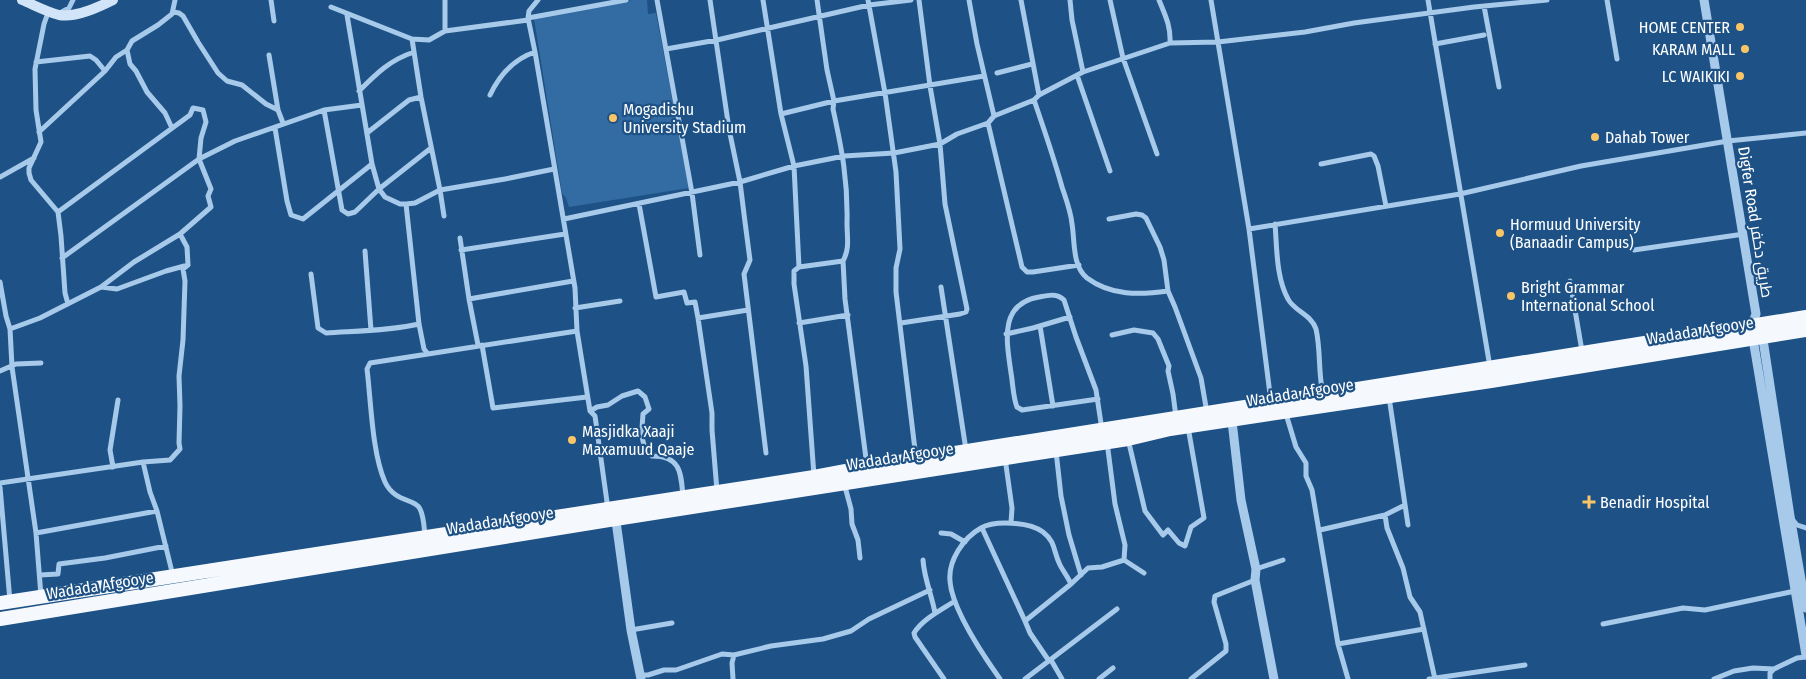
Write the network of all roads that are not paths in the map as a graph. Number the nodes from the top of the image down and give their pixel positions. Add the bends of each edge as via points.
1 (22, 0) edge
2 (73, 0) edge
3 (113, 0) edge
4 (174, 0) edge
5 (270, 0) edge
6 (445, 0) edge
7 (538, 0) edge
8 (626, 0) edge
9 (657, 0) edge
10 (710, 0) edge
11 (763, 0) edge
12 (817, 0) edge
13 (911, 0) edge
14 (919, 0) edge
15 (969, 0) edge
16 (1021, 0) edge
17 (1070, 0) edge
18 (1110, 0) edge
19 (1159, 0) edge
20 (1211, 0) edge
21 (1428, 0) edge
22 (1540, 0) edge
23 (1547, 0) edge
24 (1607, 0) edge
25 (1704, 0) edge
26 (868, 3) edge
27 (1484, 6) junction
28 (331, 8) dead end
29 (49, 10) junction
30 (173, 12) junction
31 (1430, 14) junction
32 (347, 15) junction
33 (820, 18) junction
34 (528, 19) junction
35 (274, 21) dead end
36 (767, 28) junction
37 (445, 31) junction
38 (1484, 35) dead end
39 (412, 40) junction
40 (717, 40) junction
41 (1218, 42) junction
42 (1170, 43) junction
43 (1436, 44) junction
44 (666, 49) junction
45 (127, 50) junction
46 (414, 52) junction
47 (535, 52) junction
48 (269, 55) dead end
49 (1123, 58) junction
50 (1617, 59) dead end
51 (36, 62) junction
52 (1032, 64) junction
53 (105, 71) junction
54 (1083, 72) junction
55 (997, 73) dead end
56 (1077, 75) junction
57 (984, 76) junction
58 (930, 86) junction
59 (1499, 87) dead end
60 (360, 91) junction
61 (885, 93) junction
62 (490, 95) dead end
63 (1039, 95) junction
64 (421, 97) junction
65 (1034, 100) junction
66 (834, 101) junction
67 (362, 105) junction
68 (278, 110) junction
69 (324, 110) junction
70 (780, 114) junction
71 (994, 116) junction
72 (283, 123) junction
73 (988, 123) junction
74 (172, 128) junction
75 (275, 128) junction
76 (39, 132) junction
77 (367, 132) junction
78 (1806, 133) edge
79 (1728, 141) junction
80 (940, 144) junction
81 (431, 148) junction
82 (894, 153) junction
83 (1157, 154) dead end
84 (844, 156) junction
85 (34, 158) junction
86 (199, 159) junction
87 (372, 164) junction
88 (1321, 164) dead end
89 (794, 166) junction
90 (554, 169) junction
91 (1110, 171) dead end
92 (0, 177) edge
93 (740, 182) junction
94 (379, 189) junction
95 (440, 190) junction
96 (338, 191) junction
97 (692, 193) junction
98 (1460, 194) junction
99 (406, 204) junction
100 (639, 204) junction
101 (1386, 206) junction
102 (58, 212) junction
103 (444, 216) dead end
104 (1108, 219) dead end
105 (564, 220) junction
106 (1275, 224) junction
107 (1249, 229) junction
108 (180, 234) junction
109 (565, 234) junction
110 (1744, 234) junction
111 (460, 238) dead end
112 (461, 250) junction
113 (1634, 250) dead end
114 (365, 251) dead end
115 (700, 255) dead end
116 (62, 258) junction
117 (843, 261) junction
118 (188, 265) junction
119 (1078, 265) junction
120 (798, 267) junction
121 (311, 274) dead end
122 (573, 281) junction
123 (1570, 281) dead end
124 (0, 282) edge
125 (101, 287) junction
126 (941, 287) dead end
127 (1168, 291) junction
128 (469, 299) junction
129 (620, 301) dead end
130 (68, 304) junction
131 (575, 308) junction
132 (748, 310) junction
133 (848, 315) junction
134 (6, 316) junction
135 (947, 316) junction
136 (1070, 317) junction
137 (1806, 317) edge
138 (698, 318) junction
139 (0, 320) edge
140 (799, 323) junction
141 (901, 323) junction
142 (419, 324) junction
143 (1040, 326) junction
144 (1757, 328) junction
145 (10, 329) junction
146 (371, 330) junction
147 (1806, 330) edge
148 (577, 331) junction
149 (1006, 334) junction
150 (1112, 335) dead end
151 (480, 345) junction
152 (1582, 351) junction
153 (428, 354) junction
154 (40, 363) dead end
155 (12, 367) junction
156 (1490, 367) junction
157 (0, 371) edge
158 (1323, 394) junction
159 (1389, 395) junction
160 (587, 397) junction
161 (1098, 399) junction
162 (118, 400) dead end
163 (1053, 406) junction
164 (1278, 407) junction
165 (590, 411) junction
166 (1176, 418) junction
167 (1208, 419) junction
168 (1232, 421) junction
169 (1188, 427) junction
170 (1104, 436) junction
171 (1128, 438) junction
172 (1056, 449) junction
173 (766, 452) dead end
174 (967, 452) junction
175 (1002, 452) junction
176 (916, 459) junction
177 (142, 462) junction
178 (113, 468) junction
179 (868, 473) junction
180 (28, 478) junction
181 (816, 482) junction
182 (844, 482) junction
183 (0, 483) edge
184 (0, 487) edge
185 (717, 492) junction
186 (683, 497) junction
187 (1405, 505) junction
188 (157, 511) junction
189 (611, 514) junction
190 (1385, 515) junction
191 (1790, 516) junction
192 (1011, 523) junction
193 (1408, 525) dead end
194 (982, 528) junction
195 (1806, 528) edge
196 (1320, 530) junction
197 (36, 533) junction
198 (941, 533) dead end
199 (426, 536) junction
200 (965, 542) junction
201 (166, 546) junction
202 (860, 558) dead end
203 (923, 560) dead end
204 (1124, 560) junction
205 (1283, 560) dead end
206 (1256, 570) junction
207 (1144, 573) dead end
208 (1081, 575) junction
209 (40, 576) junction
210 (173, 576) junction
211 (1255, 580) junction
212 (1071, 584) junction
213 (930, 590) junction
214 (1795, 591) junction
215 (41, 596) junction
216 (955, 601) junction
217 (5, 602) edge
218 (1806, 608) edge
219 (1117, 609) dead end
220 (935, 613) junction
221 (0, 619) edge
222 (1026, 621) junction
223 (672, 624) dead end
224 (1603, 624) dead end
225 (1424, 629) junction
226 (631, 630) junction
227 (1338, 644) junction
228 (734, 655) junction
229 (1806, 656) edge
230 (1050, 661) junction
231 (1525, 665) dead end
232 (1113, 668) dead end
233 (1774, 669) junction
234 (641, 677) edge
235 (733, 679) edge
236 (944, 679) edge
237 (1000, 679) edge
238 (1025, 679) edge
239 (1062, 679) edge
240 (1099, 679) edge
241 (1191, 679) edge
242 (1274, 679) edge
243 (1348, 679) edge
244 (1433, 679) edge
245 (1714, 679) edge
246 (1770, 679) edge

1 - 29 main road
2 - 29 street via 61,13
3 - 29 main road via 81,13 60,15
4 - 30 street
5 - 35 street
6 - 37 street
7 - 34 street via 529,11
8 - 34 street
9 - 44 street
10 - 40 street
11 - 36 street
12 - 33 street
13 - 26 street
14 - 58 street
15 - 57 street
16 - 52 street
17 - 54 street
18 - 49 street
19 - 42 street via 1167,17
20 - 41 street
21 - 31 street
22 - 23 street
22 - 27 street
24 - 50 street
25 - 79 street, Digfer Road طريق دكفر
26 - 33 street
26 - 61 street
27 - 31 street
27 - 59 street
28 - 32 street
29 - 51 street
30 - 45 street via 132,41
30 - 68 street via 183,16 218,73
31 - 41 street
31 - 43 street
32 - 39 street
32 - 60 street
33 - 36 street
33 - 66 street
34 - 37 street
34 - 47 street
36 - 40 street
36 - 70 street
37 - 39 street via 429,40
38 - 43 street
39 - 46 street
40 - 44 street
40 - 93 street
41 - 42 street
41 - 107 street
42 - 49 street
43 - 98 street
44 - 97 street
45 - 53 street via 116,57
45 - 74 street via 130,64
46 - 60 street via 388,64
46 - 64 street
47 - 62 street via 504,72
47 - 90 street
48 - 68 street
49 - 54 street
49 - 83 street
51 - 53 street via 90,56
51 - 76 street
52 - 55 street
52 - 63 street
53 - 76 street
54 - 56 street
56 - 63 street
56 - 91 street
57 - 58 street
57 - 71 street
58 - 61 street
58 - 80 street
60 - 67 street
61 - 66 street
61 - 82 street
63 - 65 street
64 - 77 street via 409,100
64 - 81 street
65 - 71 street
65 - 119 street via 1072,222
66 - 70 street
66 - 84 street via 832,109
67 - 69 street
67 - 77 street
68 - 72 street
69 - 72 street
69 - 96 street
70 - 89 street
71 - 73 street
72 - 75 street
73 - 80 street
73 - 119 street via 1022,267 1033,272
74 - 86 street via 190,115 193,108 203,110 206,122 200,138
74 - 102 street
75 - 86 street via 235,141
75 - 96 street via 292,215 302,219
76 - 85 street via 40,142
77 - 87 street
78 - 79 street
79 - 98 street via 1581,166
79 - 110 street, Digfer Road طريق دكفر
80 - 82 street
80 - 135 street via 946,204 967,309 966,312
81 - 94 street
81 - 95 street
82 - 84 street
82 - 141 street via 900,249 896,278
84 - 89 street
84 - 117 street via 848,247
85 - 92 street
85 - 102 street via 29,168 31,180
86 - 108 street via 211,189 208,196 211,207
86 - 116 street
87 - 94 street
87 - 96 street
88 - 101 street via 1371,154 1378,166
89 - 93 street
89 - 120 street
90 - 95 street
90 - 105 street
93 - 97 street
93 - 132 street via 750,260 744,274
94 - 96 street via 355,212 348,214 342,210
94 - 99 street via 385,197
95 - 99 street via 415,204
95 - 103 street
97 - 100 street
97 - 115 street
98 - 101 street
98 - 156 street
99 - 142 street
100 - 105 street
100 - 138 street via 656,297 684,292 687,302 694,302
101 - 106 street
102 - 116 street
104 - 127 street via 1136,214 1146,218 1160,246
105 - 109 street
106 - 107 street
106 - 158 street via 1278,268 1283,287 1291,304 1312,321 1316,329
107 - 164 street
108 - 118 street via 187,247
108 - 125 street
109 - 112 street
109 - 122 street
110 - 113 street
110 - 144 street, Digfer Road طريق دكفر
111 - 112 street
112 - 128 street
114 - 146 street
116 - 130 street
117 - 120 street
117 - 133 street
118 - 125 street via 117,289
118 - 177 street via 183,269 180,449 170,460
119 - 127 street via 1087,277 1116,292 1150,294
120 - 140 street via 794,271 794,284
121 - 146 street via 318,328 322,332
122 - 128 street
122 - 131 street
123 - 152 street
124 - 134 street
125 - 130 street
126 - 135 street
127 - 167 street via 1201,378
128 - 151 street
129 - 131 street
130 - 145 street
131 - 148 street
132 - 138 street
132 - 173 street
133 - 140 street
133 - 179 street
134 - 139 street
134 - 145 street
135 - 141 street
135 - 174 street
136 - 143 street
136 - 149 street via 1061,297 1030,298 1019,305
136 - 161 street
137 - 144 highway, Wadada Afgooye
138 - 185 street via 712,413
140 - 181 street
141 - 176 street
142 - 146 street
142 - 153 street
143 - 149 street
143 - 163 street
144 - 147 highway, Wadada Afgooye
144 - 152 highway, Wadada Afgooye
144 - 159 highway, Wadada Afgooye via 1491,381
144 - 191 street, Digfer Road طريق دكفر
144 - 214 street, Digfer Road طريق دكفر
145 - 155 street
148 - 151 street
148 - 160 street
149 - 163 street via 1017,408
150 - 166 street via 1134,330 1153,333 1158,339 1168,366
151 - 153 street
151 - 160 street via 492,408
152 - 156 highway, Wadada Afgooye
153 - 199 street via 370,363 367,369 380,467 393,494 420,509
154 - 155 street
155 - 157 street
155 - 180 street
156 - 158 highway, Wadada Afgooye
158 - 164 highway, Wadada Afgooye
159 - 164 highway, Wadada Afgooye
159 - 187 street
160 - 165 street
161 - 163 street
161 - 170 street
162 - 178 street via 110,450
164 - 167 highway, Wadada Afgooye
164 - 168 highway, Wadada Afgooye
164 - 196 street via 1306,463 1306,476
165 - 186 street via 638,391 645,397 649,409 643,414 642,436 646,452 652,456 664,456 677,464
165 - 189 street via 595,416
166 - 167 highway, Wadada Afgooye
166 - 170 highway, Wadada Afgooye
167 - 168 highway, Wadada Afgooye
167 - 169 highway, Wadada Afgooye
168 - 206 street via 1241,500
169 - 171 highway, Wadada Afgooye
169 - 171 street via 1204,518 1191,527 1185,546 1168,530 1163,535 1145,511
170 - 171 highway, Wadada Afgooye
170 - 172 highway, Wadada Afgooye
170 - 175 highway, Wadada Afgooye
170 - 204 street via 1125,545
172 - 175 highway, Wadada Afgooye
172 - 208 street via 1061,496
174 - 175 highway, Wadada Afgooye
174 - 176 highway, Wadada Afgooye
175 - 179 highway, Wadada Afgooye
175 - 192 street via 1012,508
176 - 179 highway, Wadada Afgooye
177 - 178 street
177 - 188 street
178 - 180 street
179 - 181 highway, Wadada Afgooye
179 - 182 highway, Wadada Afgooye
180 - 183 street
180 - 197 street
181 - 182 highway, Wadada Afgooye
181 - 185 highway, Wadada Afgooye
181 - 189 highway, Wadada Afgooye
182 - 202 street
184 - 217 street
185 - 186 highway, Wadada Afgooye
186 - 189 highway, Wadada Afgooye
187 - 190 street
187 - 193 street
188 - 197 street
188 - 201 street
189 - 199 highway, Wadada Afgooye
189 - 221 highway, Wadada Afgooye
189 - 226 street
190 - 196 street
190 - 225 street via 1410,597 1420,612
191 - 195 street via 1797,525
191 - 218 street, Digfer Road طريق دكفر
192 - 194 street
192 - 212 street via 1028,524 1053,542 1059,563
194 - 200 street
194 - 222 street
196 - 227 street
197 - 209 street
198 - 200 street via 951,534
199 - 210 highway, Wadada Afgooye
200 - 216 street via 952,565 950,581
201 - 209 street via 59,564 58,574
201 - 210 street
203 - 213 street
204 - 207 street
204 - 208 street via 1088,568
205 - 206 street
206 - 211 street
208 - 212 street
209 - 215 street
210 - 215 highway, Wadada Afgooye
211 - 241 street via 1215,596 1226,651
211 - 242 street
212 - 222 street
213 - 220 street
213 - 228 street via 868,619 851,631
214 - 224 street via 1705,610 1683,608
214 - 229 street, Digfer Road طريق دكفر
215 - 217 highway, Wadada Afgooye
216 - 220 street
216 - 237 street via 975,641
219 - 230 street
220 - 236 street via 917,628 914,637
222 - 230 street via 1030,633
223 - 226 street
225 - 227 street
225 - 244 street
226 - 234 street
227 - 243 street
228 - 234 street via 722,654 676,670
228 - 235 street
229 - 233 street
230 - 238 street
230 - 239 street
231 - 244 street
232 - 240 street
233 - 245 street via 1734,671
233 - 246 street

